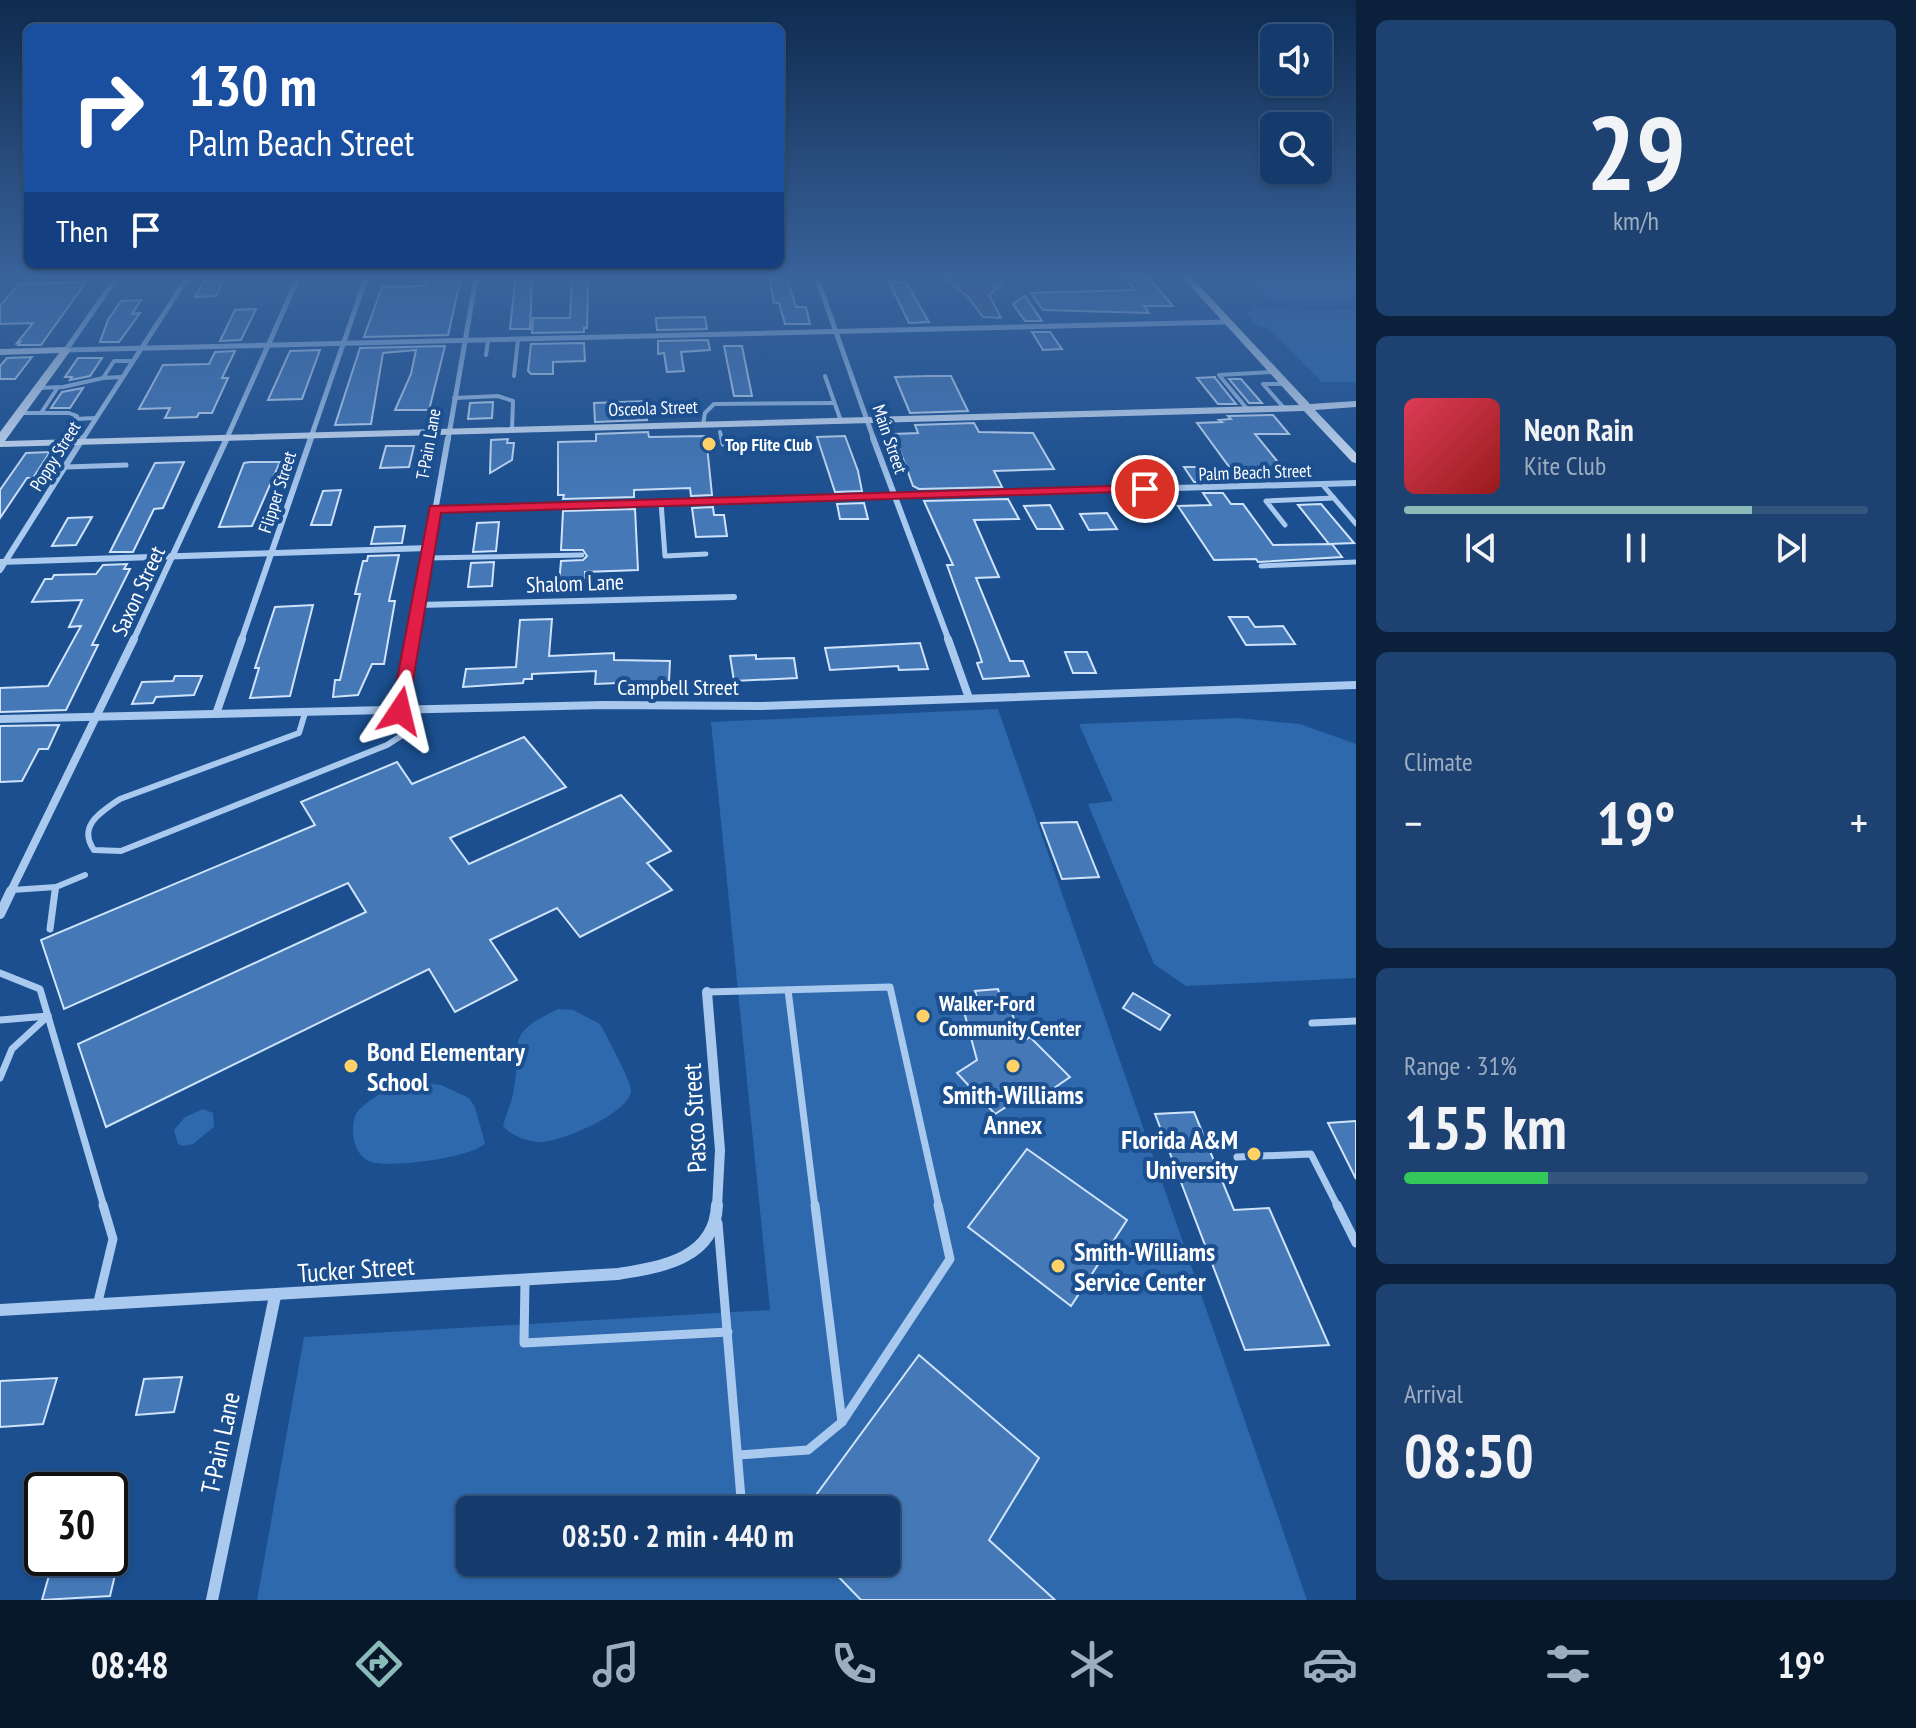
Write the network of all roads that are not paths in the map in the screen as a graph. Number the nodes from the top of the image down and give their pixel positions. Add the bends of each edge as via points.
1 (64, 353) edge
2 (137, 353) edge
3 (265, 353) edge
4 (341, 353) edge
5 (462, 353) edge
6 (517, 353) edge
7 (844, 353) edge
8 (1256, 353) edge
9 (131, 361) junction
10 (1274, 372) junction
11 (514, 376) dead end
12 (825, 376) dead end
13 (121, 377) junction
14 (103, 378) junction
15 (1286, 384) junction
16 (58, 387) junction
17 (38, 388) junction
18 (454, 398) junction
19 (834, 403) junction
20 (1356, 404) edge
21 (1308, 407) junction
22 (1285, 409) junction
23 (1248, 410) junction
24 (20, 413) junction
25 (41, 413) junction
26 (96, 418) junction
27 (75, 419) junction
28 (841, 421) junction
29 (869, 421) junction
30 (703, 425) junction
31 (71, 427) dead end
32 (512, 430) junction
33 (449, 432) junction
34 (311, 435) junction
35 (228, 438) junction
36 (0, 442) edge
37 (81, 442) junction
38 (1356, 460) edge
39 (126, 465) dead end
40 (66, 467) junction
41 (1356, 483) edge
42 (1322, 484) junction
43 (896, 496) junction
44 (1334, 498) junction
45 (661, 502) junction
46 (435, 509) junction
47 (1356, 524) edge
48 (1285, 525) dead end
49 (428, 548) junction
50 (272, 553) junction
51 (706, 554) dead end
52 (582, 555) dead end
53 (175, 556) junction
54 (427, 558) junction
55 (2, 562) edge
56 (1356, 562) edge
57 (1261, 566) dead end
58 (0, 570) edge
59 (734, 597) dead end
60 (418, 605) junction
61 (1356, 685) edge
62 (969, 698) junction
63 (411, 710) junction
64 (400, 711) junction
65 (305, 713) junction
66 (216, 714) junction
67 (96, 717) junction
68 (0, 719) edge
69 (85, 875) dead end
70 (56, 887) junction
71 (12, 890) junction
72 (0, 914) edge
73 (50, 929) dead end
74 (0, 973) edge
75 (788, 990) junction
76 (707, 992) joint
77 (48, 1016) junction
78 (0, 1020) edge
79 (1356, 1021) edge
80 (1312, 1023) dead end
81 (0, 1078) edge
82 (1237, 1157) dead end
83 (717, 1215) junction
84 (706, 1240) joint
85 (1356, 1243) edge
86 (525, 1280) junction
87 (275, 1296) junction
88 (97, 1306) junction
89 (0, 1310) edge
90 (728, 1332) junction
91 (842, 1422) junction
92 (738, 1455) junction
93 (741, 1496) edge
94 (212, 1600) edge

1 - 17 street
2 - 9 street, Poppy Street
3 - 35 street, Saxon Street
4 - 34 street, Flipper Street
5 - 18 street, T-Pain Lane
6 - 11 lane
7 - 29 street, Main Street
8 - 10 street
9 - 13 street, Poppy Street
9 - 14 lane via 114,361
10 - 15 street
10 - 23 lane via 1219,375
12 - 19 lane
13 - 14 lane
13 - 26 street, Poppy Street
14 - 16 lane
15 - 21 street
15 - 22 lane via 1263,384
16 - 17 lane
16 - 25 lane
17 - 24 street
18 - 32 lane via 498,396 513,401
18 - 33 street, T-Pain Lane
19 - 28 lane
19 - 30 lane via 714,404
20 - 21 street, Osceola Street
21 - 22 street, Osceola Street
21 - 38 street
22 - 23 street, Osceola Street
23 - 29 street, Osceola Street
24 - 25 lane
24 - 36 street
25 - 27 lane via 69,413
26 - 27 lane
26 - 37 street, Poppy Street
27 - 31 lane
28 - 29 street, Osceola Street
28 - 30 street, Osceola Street
29 - 43 street, Main Street
30 - 32 street, Osceola Street
32 - 33 street, Osceola Street
33 - 34 street, Osceola Street
33 - 46 street, T-Pain Lane
34 - 35 street, Osceola Street
34 - 50 street, Flipper Street
35 - 37 street, Osceola Street
35 - 53 street, Saxon Street
36 - 37 street, Osceola Street
37 - 40 street, Poppy Street
39 - 40 lane
40 - 55 street, Poppy Street
41 - 42 street, Palm Beach Street
42 - 43 street, Palm Beach Street
42 - 44 lane
43 - 45 street, Palm Beach Street
43 - 62 street, Main Street
44 - 47 lane
44 - 48 lane via 1266,501
45 - 46 street, Palm Beach Street
45 - 51 lane via 665,556
46 - 49 street, T-Pain Lane
49 - 50 street
49 - 54 street, T-Pain Lane
50 - 53 street
50 - 66 street, Flipper Street
52 - 54 lane
53 - 55 street
53 - 67 street, Saxon Street
54 - 60 street, T-Pain Lane
55 - 58 street, Poppy Street
56 - 57 lane
59 - 60 street, Shalom Lane
60 - 64 street, T-Pain Lane
61 - 62 street, Campbell Street
62 - 63 street, Campbell Street
63 - 64 street, Campbell Street
63 - 65 lane via 405,730 394,741 319,774 121,851 94,850 87,840 91,821 120,799 299,733
64 - 65 street, Campbell Street
65 - 66 street, Campbell Street
66 - 67 street, Campbell Street
67 - 68 street, Campbell Street
67 - 71 street, Saxon Street
69 - 70 lane
70 - 71 lane
70 - 73 lane
71 - 72 street, Saxon Street
74 - 77 lane via 40,989
75 - 76 lane
75 - 91 lane
75 - 91 lane via 890,987 950,1259
76 - 83 street, Pasco Street via 720,1150
77 - 78 lane
77 - 81 lane via 12,1049
77 - 88 lane via 113,1239
79 - 80 lane
82 - 85 lane via 1311,1154
83 - 84 street, Pasco Street
83 - 90 lane
84 - 86 street, Tucker Street via 693,1254 647,1269
86 - 87 street, Tucker Street
86 - 90 lane via 524,1343
87 - 88 street, Tucker Street
87 - 94 street, T-Pain Lane
88 - 89 street, Tucker Street
90 - 92 lane
91 - 92 lane via 808,1450
92 - 93 lane

